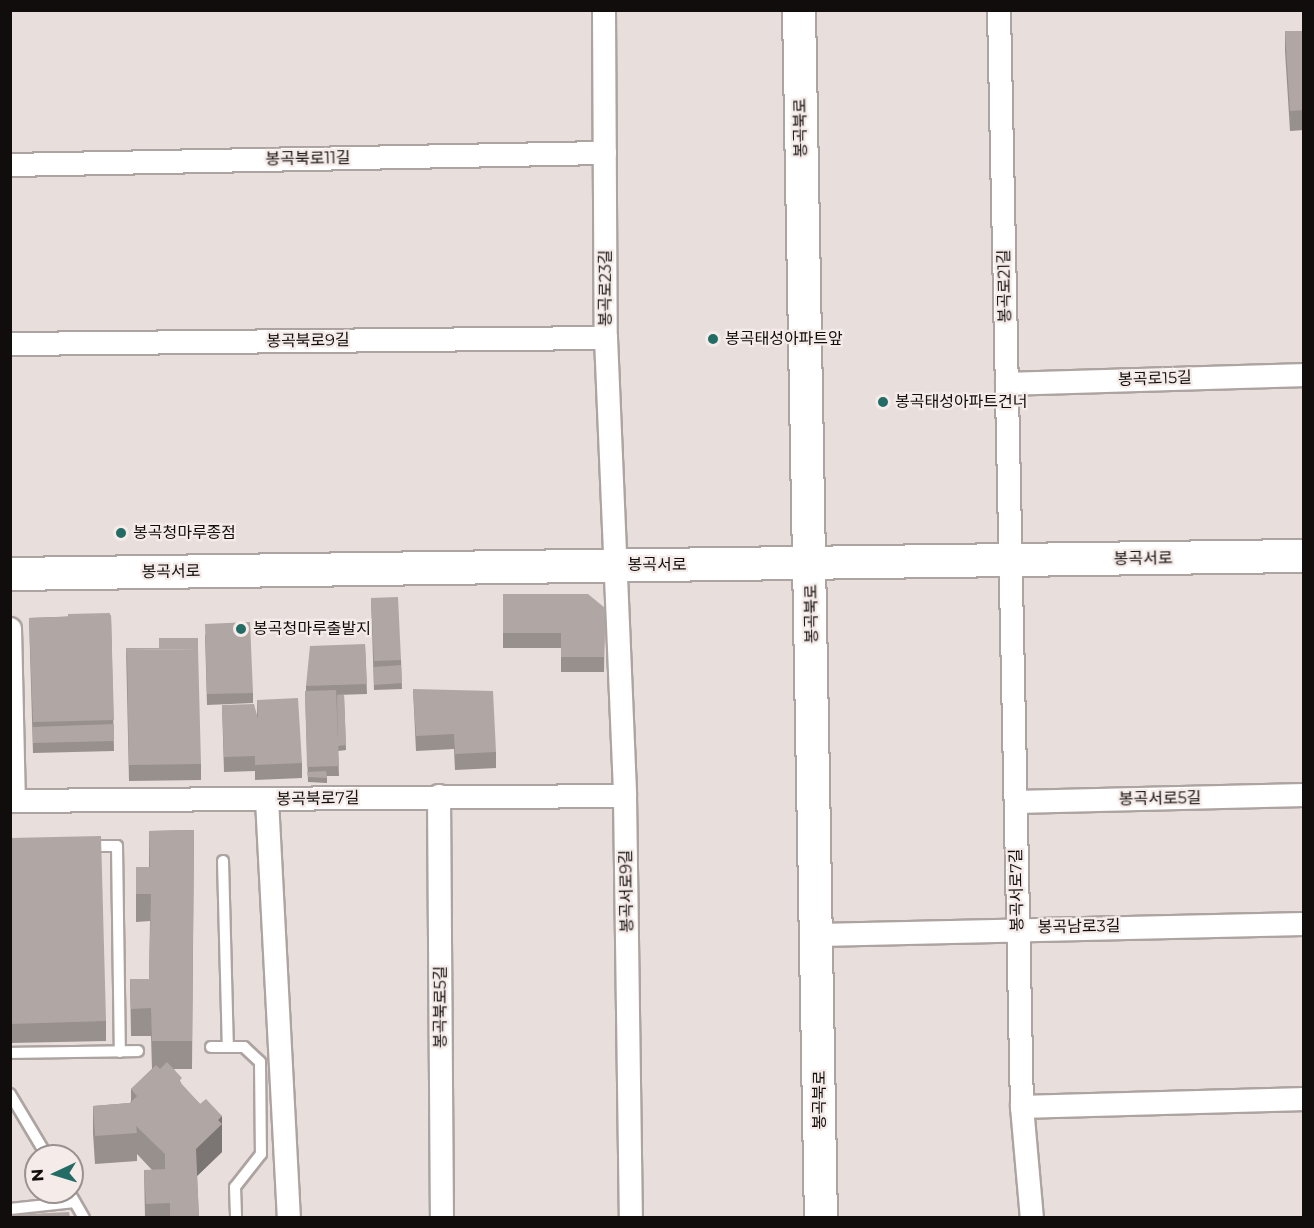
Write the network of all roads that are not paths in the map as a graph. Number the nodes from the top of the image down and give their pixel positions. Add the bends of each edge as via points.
1 (604, 10) edge
2 (799, 10) edge
3 (999, 10) edge
4 (605, 153) junction
5 (10, 165) edge
6 (606, 338) junction
7 (10, 344) edge
8 (1304, 375) edge
9 (1007, 384) junction
10 (1304, 556) edge
11 (1011, 561) junction
12 (618, 565) junction
13 (811, 565) junction
14 (10, 574) edge
15 (10, 629) edge
16 (1304, 795) edge
17 (439, 796) junction
18 (625, 796) junction
19 (267, 800) junction
20 (12, 801) edge
21 (1016, 802) junction
22 (70, 846) edge
23 (223, 861) dead end
24 (1304, 924) edge
25 (1018, 928) junction
26 (819, 935) junction
27 (212, 1047) dead end
28 (228, 1047) junction
29 (138, 1051) dead end
30 (120, 1052) junction
31 (10, 1053) edge
32 (10, 1094) edge
33 (1304, 1099) edge
34 (1022, 1107) junction
35 (40, 1144) edge
36 (56, 1204) edge
37 (76, 1204) edge
38 (10, 1209) edge
39 (84, 1218) edge
40 (236, 1218) edge
41 (289, 1218) edge
42 (442, 1218) edge
43 (631, 1218) edge
44 (821, 1218) edge
45 (1032, 1218) edge

1 - 4 street, 봉곡로23길
2 - 13 street, 봉곡북로
3 - 9 street, 봉곡로21길
4 - 5 street, 봉곡북로11길
4 - 6 street, 봉곡로23길
6 - 7 street, 봉곡북로9길
6 - 12 street, 봉곡로23길
8 - 9 street, 봉곡로15길
9 - 11 street, 봉곡로21길
10 - 11 street, 봉곡서로
11 - 13 street, 봉곡서로
11 - 21 street, 봉곡서로7길
12 - 13 street, 봉곡서로
12 - 14 street, 봉곡서로
12 - 18 street, 봉곡서로9길
13 - 26 street, 봉곡북로
15 - 20 street
16 - 21 street, 봉곡서로5길
17 - 18 street, 봉곡북로7길
17 - 19 street, 봉곡북로7길
17 - 42 street, 봉곡북로5길
18 - 43 street, 봉곡서로9길
19 - 20 street, 봉곡북로7길
19 - 41 street
21 - 25 street, 봉곡서로7길
22 - 30 lane via 117,846
23 - 28 lane
24 - 25 street, 봉곡남로3길
25 - 26 street, 봉곡남로3길
25 - 34 street, 봉곡서로7길
26 - 44 street, 봉곡북로
27 - 28 lane
28 - 40 lane via 244,1047 260,1062 261,1154 235,1186
29 - 30 lane
30 - 31 lane
32 - 35 lane
33 - 34 street
34 - 45 street, 봉곡서로7길
36 - 38 lane
37 - 39 lane

